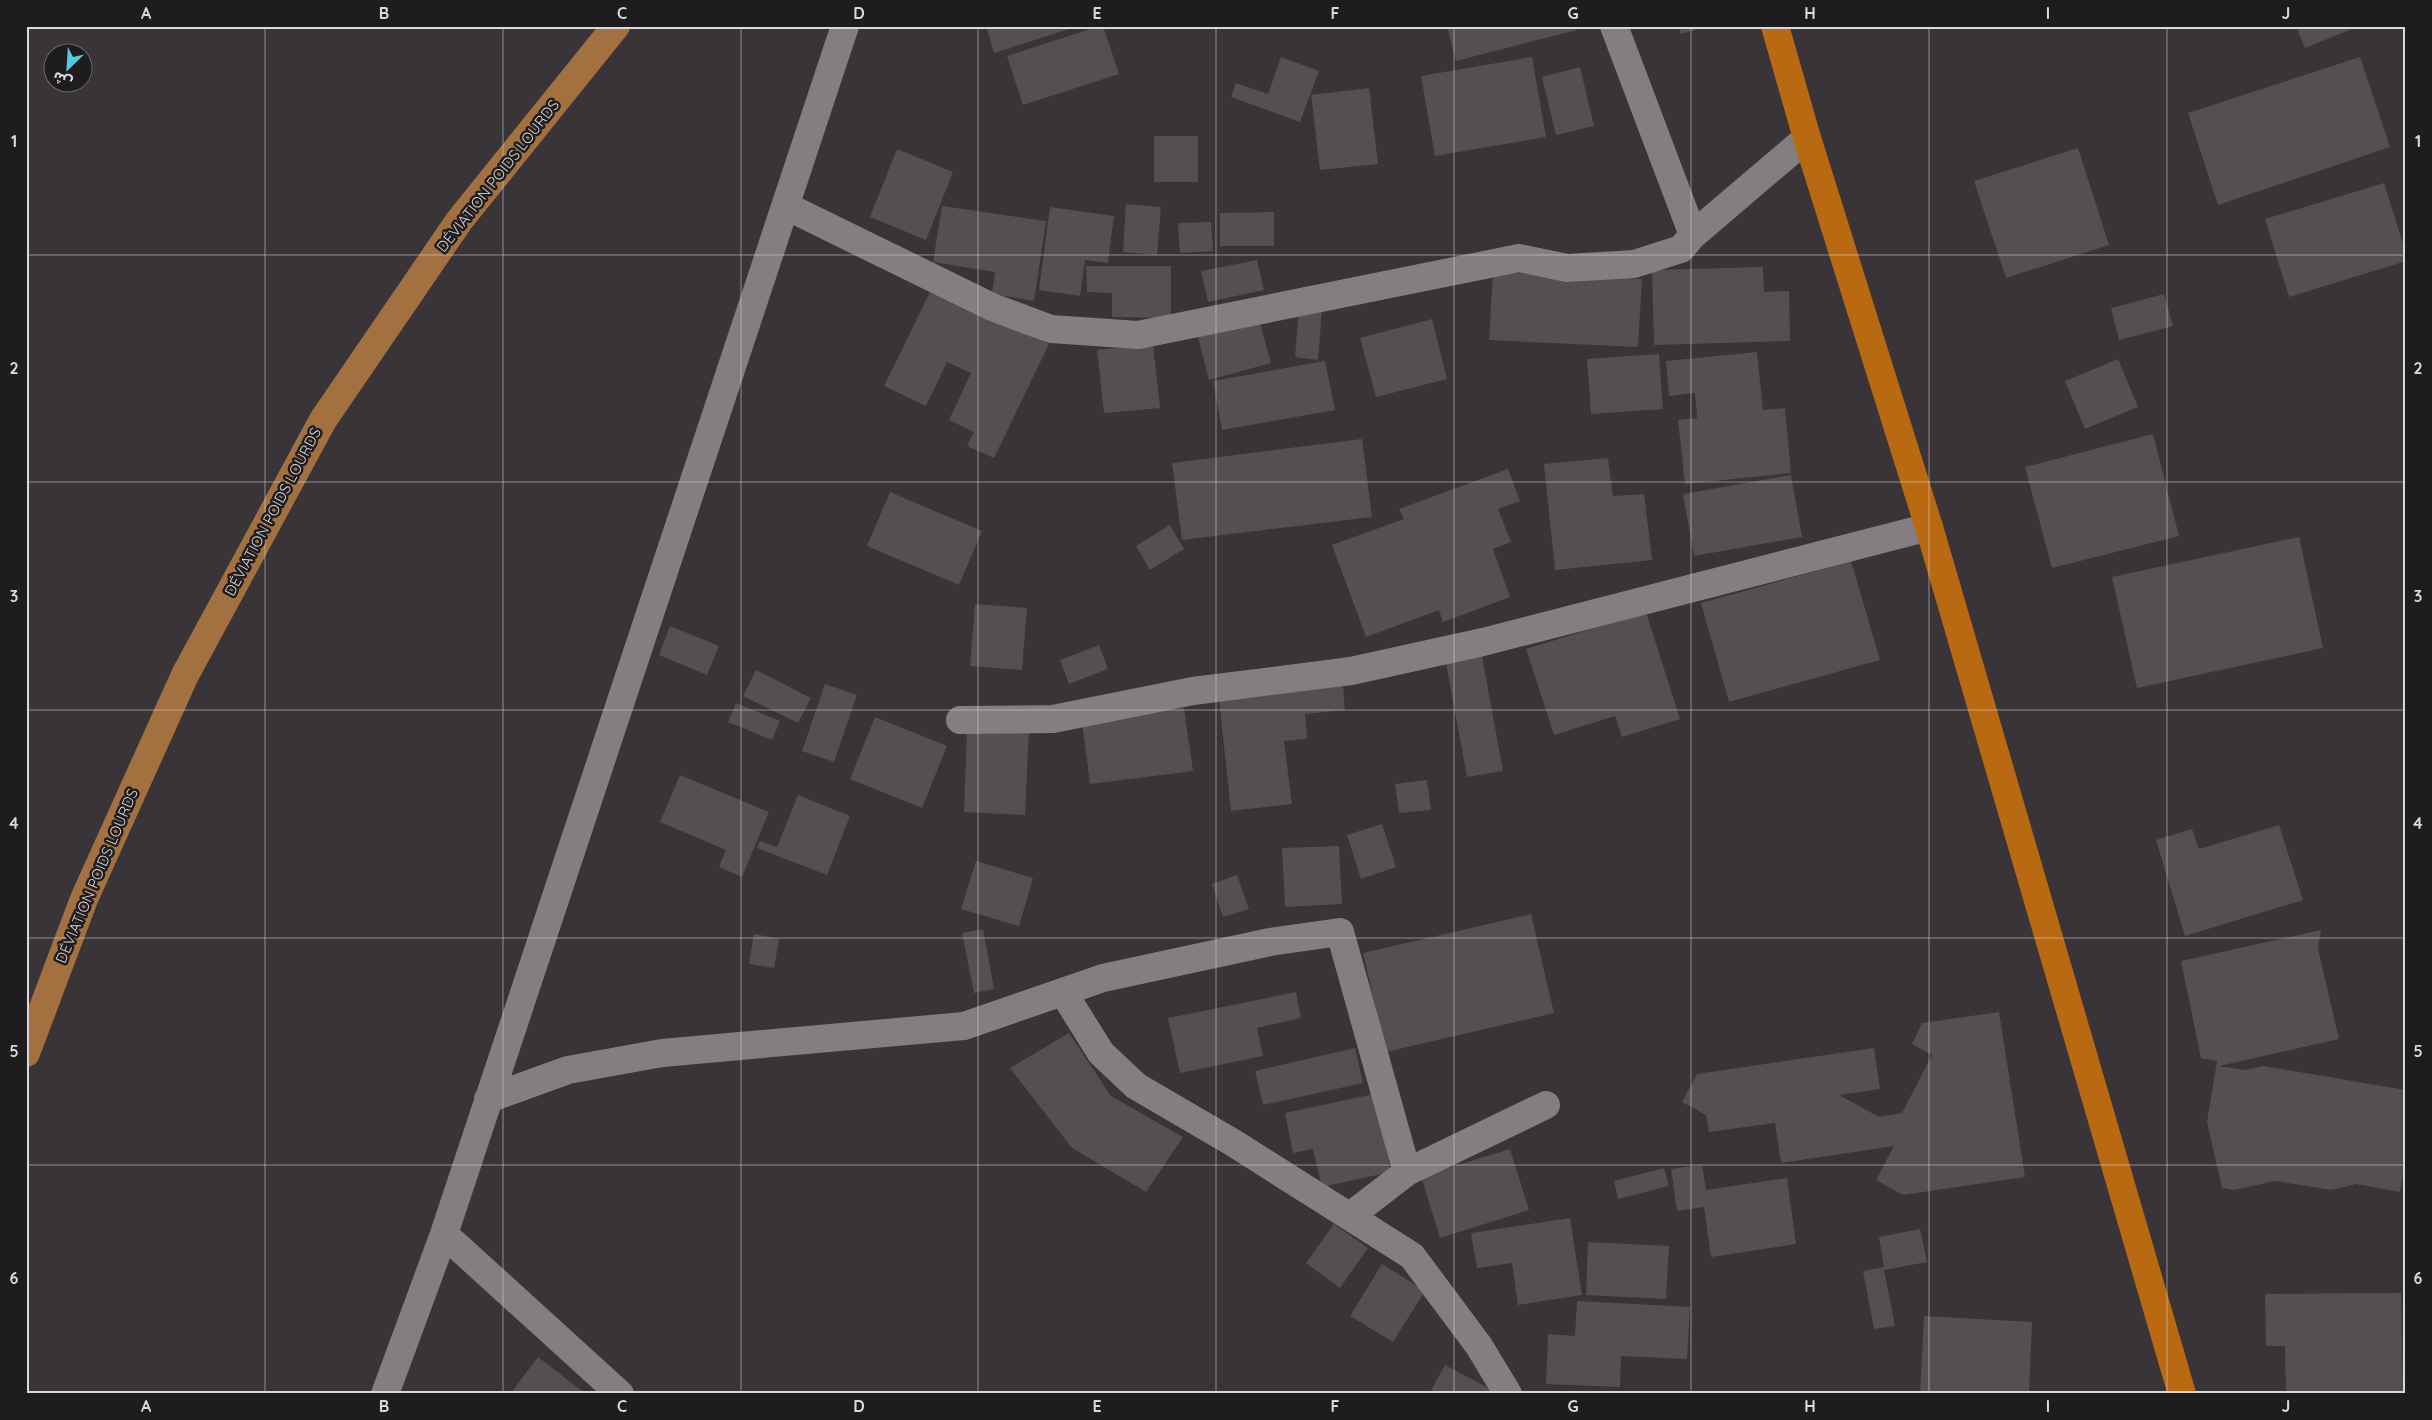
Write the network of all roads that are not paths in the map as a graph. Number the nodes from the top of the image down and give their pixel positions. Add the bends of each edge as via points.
1 (616, 26) edge
2 (845, 26) edge
3 (1614, 26) edge
4 (1775, 26) edge
5 (1807, 138) junction
6 (786, 206) junction
7 (1692, 235) junction
8 (1929, 527) junction
9 (960, 720) dead end
10 (1063, 992) junction
11 (26, 1053) edge
12 (488, 1099) junction
13 (1546, 1105) dead end
14 (1408, 1172) junction
15 (1350, 1216) junction
16 (444, 1234) junction
17 (384, 1394) edge
18 (620, 1394) edge
19 (1508, 1394) edge
20 (2182, 1394) edge

1 - 11 main road, DÉVIATION POIDS LOURDS via 459,221 323,420 185,675 84,899
2 - 6 street
3 - 7 street
4 - 5 highway
5 - 7 street
5 - 8 highway
6 - 7 street via 992,307 1051,329 1138,335 1519,258 1567,268 1634,264 1681,250
6 - 12 street
8 - 9 street via 1492,639 1352,671 1193,691 1053,719
8 - 20 highway
10 - 12 street via 964,1026 662,1052 568,1070
10 - 14 street via 1103,978 1270,942 1340,932
10 - 15 street via 1101,1053 1136,1086
12 - 16 street
13 - 14 street
14 - 15 street
15 - 19 street via 1412,1256 1478,1346
16 - 17 street
16 - 18 street

